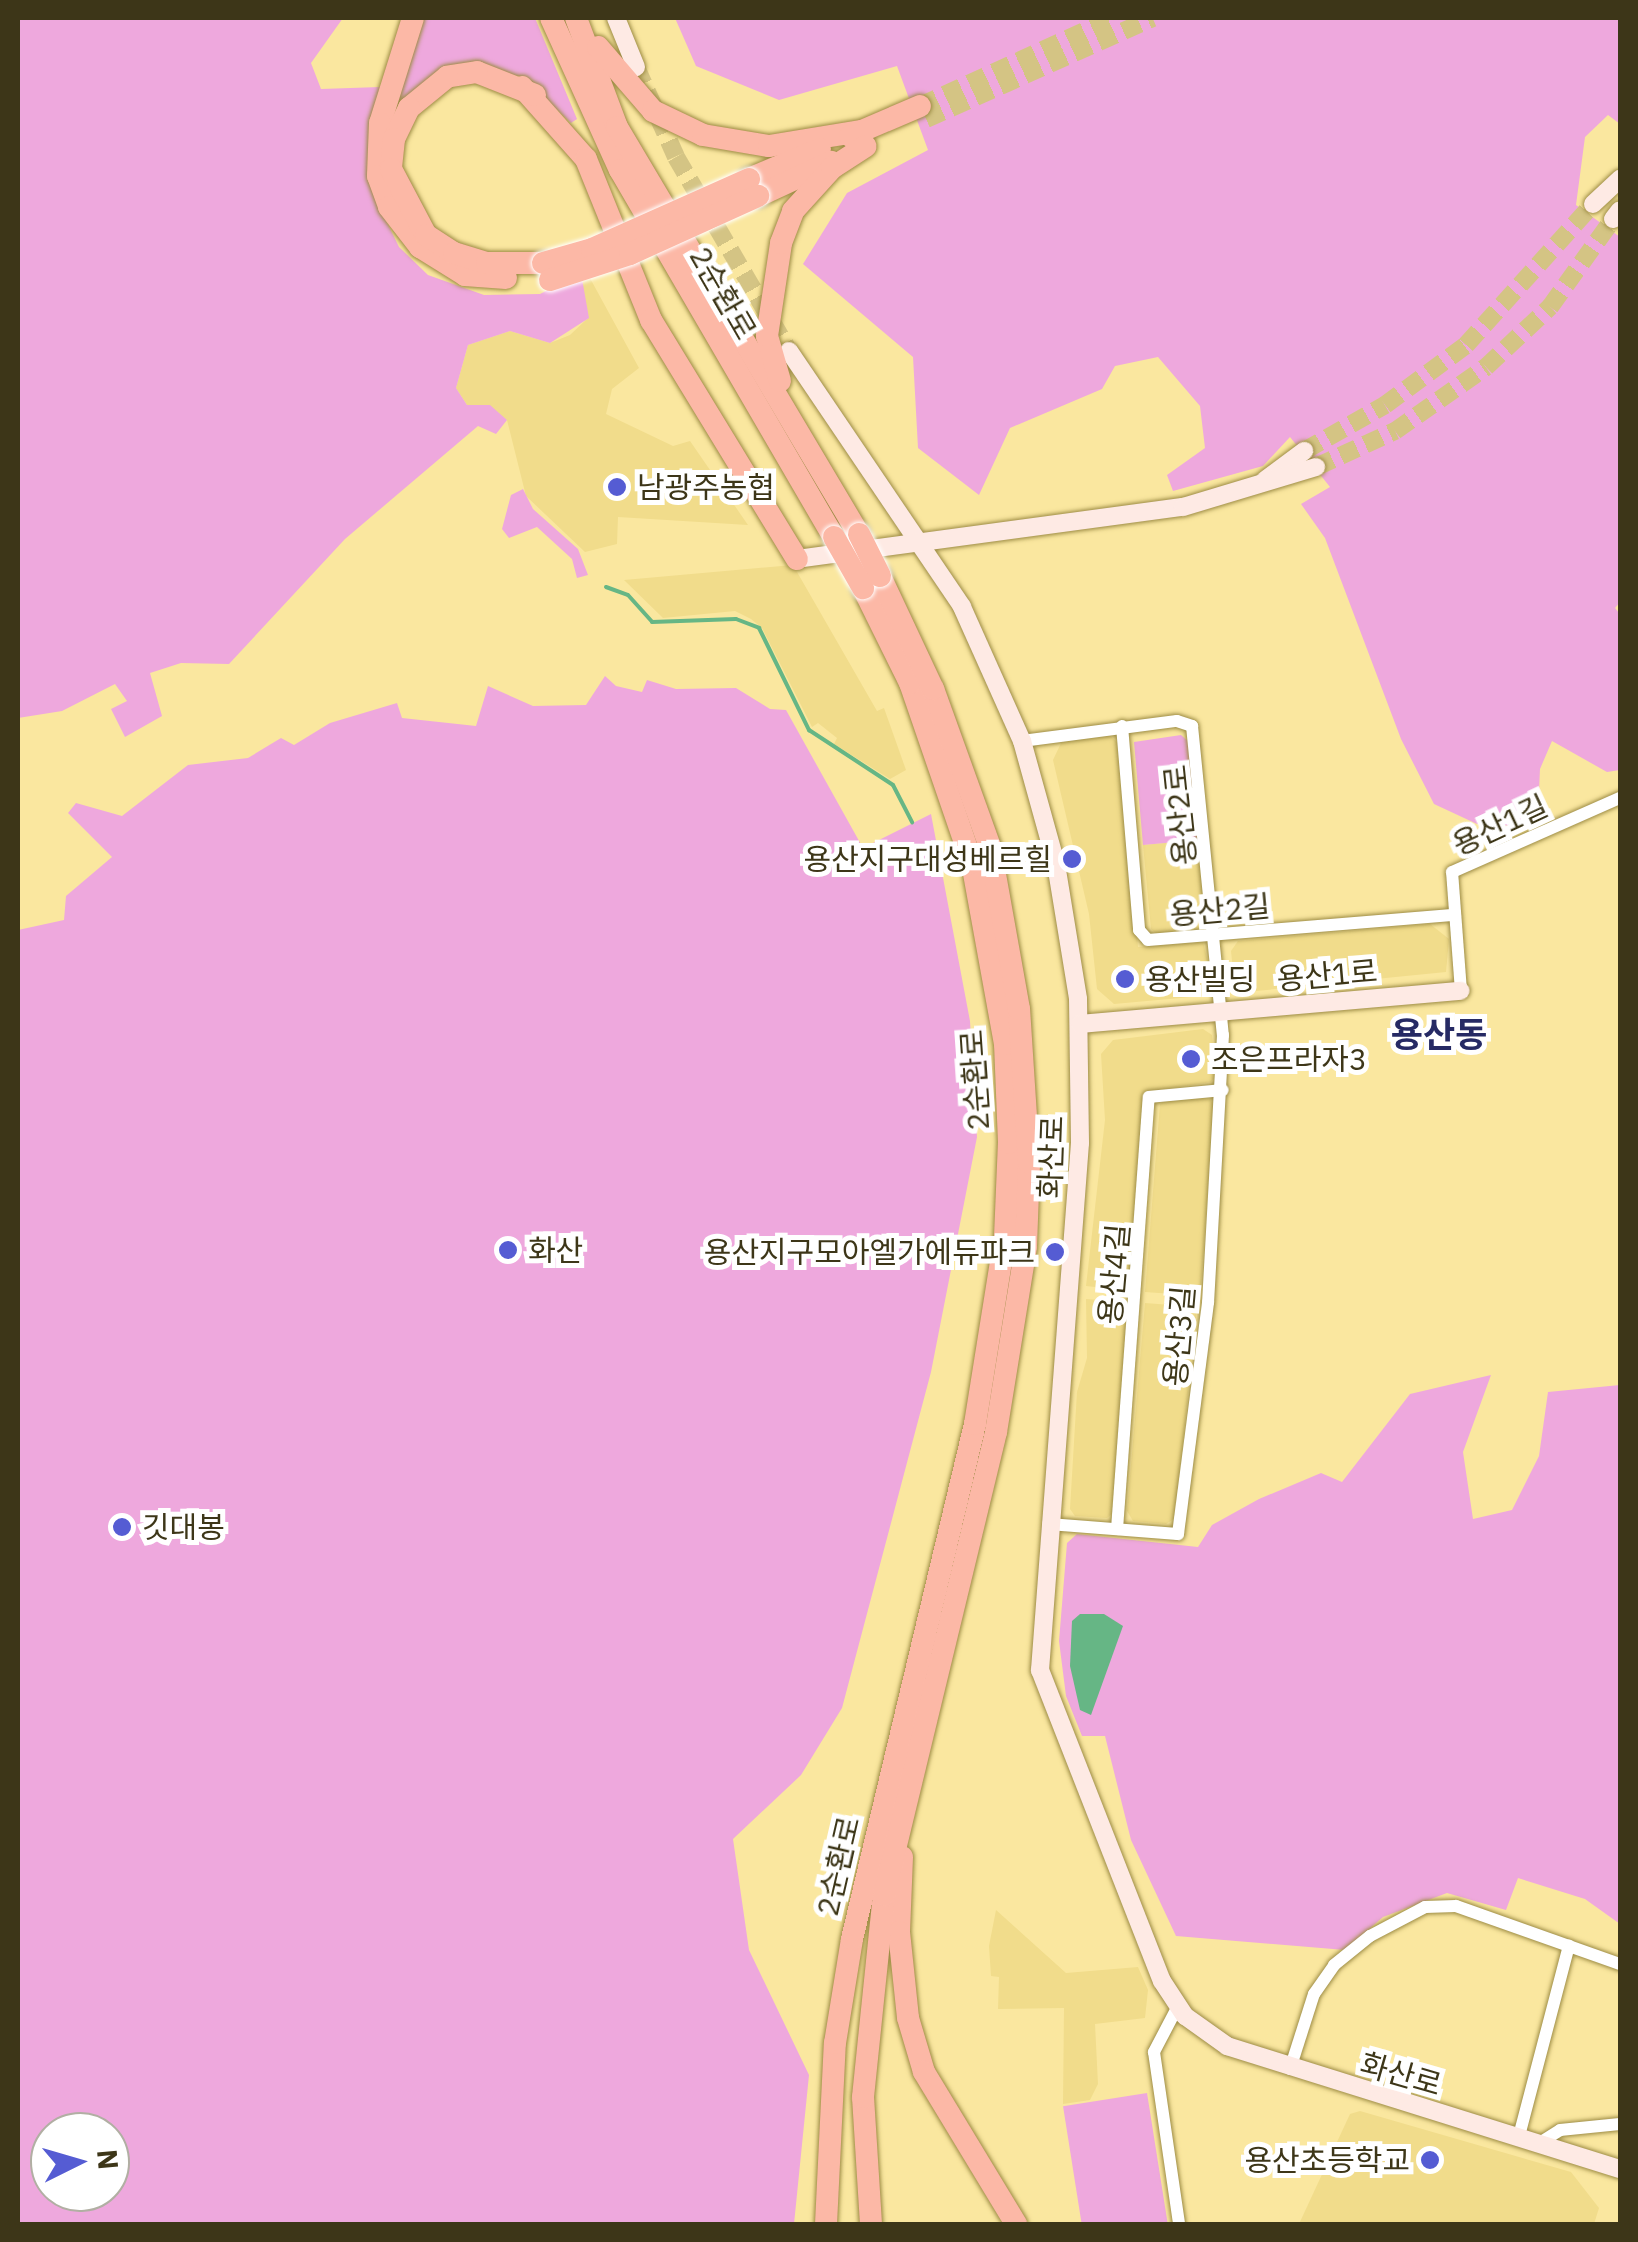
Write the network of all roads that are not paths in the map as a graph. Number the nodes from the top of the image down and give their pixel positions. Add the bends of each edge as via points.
1 (413, 18) edge
2 (551, 18) edge
3 (580, 18) edge
4 (616, 18) edge
5 (636, 67) tunnel mouth
6 (522, 87) junction
7 (923, 113) tunnel mouth
8 (864, 138) junction
9 (620, 170) junction
10 (1620, 179) edge
11 (1593, 204) tunnel mouth
12 (546, 272) junction
13 (789, 351) tunnel mouth
14 (1304, 450) tunnel mouth
15 (1316, 466) tunnel mouth
16 (1257, 486) junction
17 (835, 497) junction
18 (921, 547) junction
19 (798, 560) joint
20 (871, 582) junction
21 (1122, 726) junction
22 (1022, 741) junction
23 (1620, 798) edge
24 (1455, 914) junction
25 (1217, 934) junction
26 (1461, 990) joint
27 (1222, 1012) junction
28 (1080, 1024) junction
29 (1222, 1090) junction
30 (1048, 1524) junction
31 (1117, 1529) junction
32 (901, 1824) junction
33 (1570, 1945) junction
34 (1620, 1964) edge
35 (1177, 2008) junction
36 (1290, 2069) junction
37 (1620, 2124) edge
38 (1520, 2136) junction
39 (1542, 2142) junction
40 (1620, 2169) edge
41 (825, 2221) edge
42 (871, 2224) edge
43 (1016, 2224) edge
44 (1179, 2224) edge

1 - 12 highway via 380,123 378,176 389,207 420,247 465,275
2 - 9 highway, 2순환로
3 - 8 highway via 608,65 653,111 703,135 769,146
3 - 17 highway, 2순환로 via 617,127
4 - 5 main road
6 - 9 highway via 550,103
6 - 12 highway via 477,72 447,77 409,108 394,139 391,169 426,235 454,253
6 - 19 highway via 586,159 651,320
7 - 8 highway
8 - 12 highway, bridge via 630,254
8 - 17 highway via 793,211 766,336
9 - 20 highway, 2순환로, bridge via 834,537
10 - 11 main road
13 - 18 main road, 화산로
14 - 16 main road
15 - 16 main road
16 - 18 main road via 1184,508
17 - 20 highway, 2순환로, bridge via 858,534
18 - 19 main road
18 - 22 main road, 화산로 via 962,607
20 - 32 highway, 2순환로 via 952,735 990,848 1020,1009 1030,1163 1026,1246 996,1432
20 - 41 highway, 2순환로 via 972,863 1000,1012 1009,1144 1003,1254 976,1424 852,1939 836,2043
21 - 22 street, 용산2로
21 - 25 street, 용산2로 via 1178,721 1194,730
21 - 25 street, 용산2길 via 1142,937
22 - 28 main road, 화산로 via 1056,864
23 - 24 street, 용산1길 via 1452,872
24 - 25 street, 용산2길
24 - 26 street, 용산1길
25 - 27 street, 용산2로
26 - 27 main road, 용산1로
27 - 28 main road, 용산1로
27 - 29 street, 용산3길
28 - 30 main road, 화산로 via 1078,1199
29 - 31 street, 용산4길 via 1149,1097
29 - 31 street, 용산3길 via 1198,1412 1178,1534
30 - 31 street, 용산3길
30 - 35 main road, 화산로 via 1038,1643 1043,1687
32 - 42 highway, 2순환로 via 884,1895 868,2029 863,2098
32 - 43 highway via 899,1932 913,2036 924,2072
33 - 34 street
33 - 36 street via 1456,1906 1434,1904 1408,1913 1370,1936 1322,1982
33 - 38 street
35 - 36 main road, 화산로 via 1227,2046
35 - 44 street via 1154,2052
36 - 38 main road, 화산로
37 - 39 street via 1560,2130
38 - 39 main road, 화산로
39 - 40 main road, 화산로

